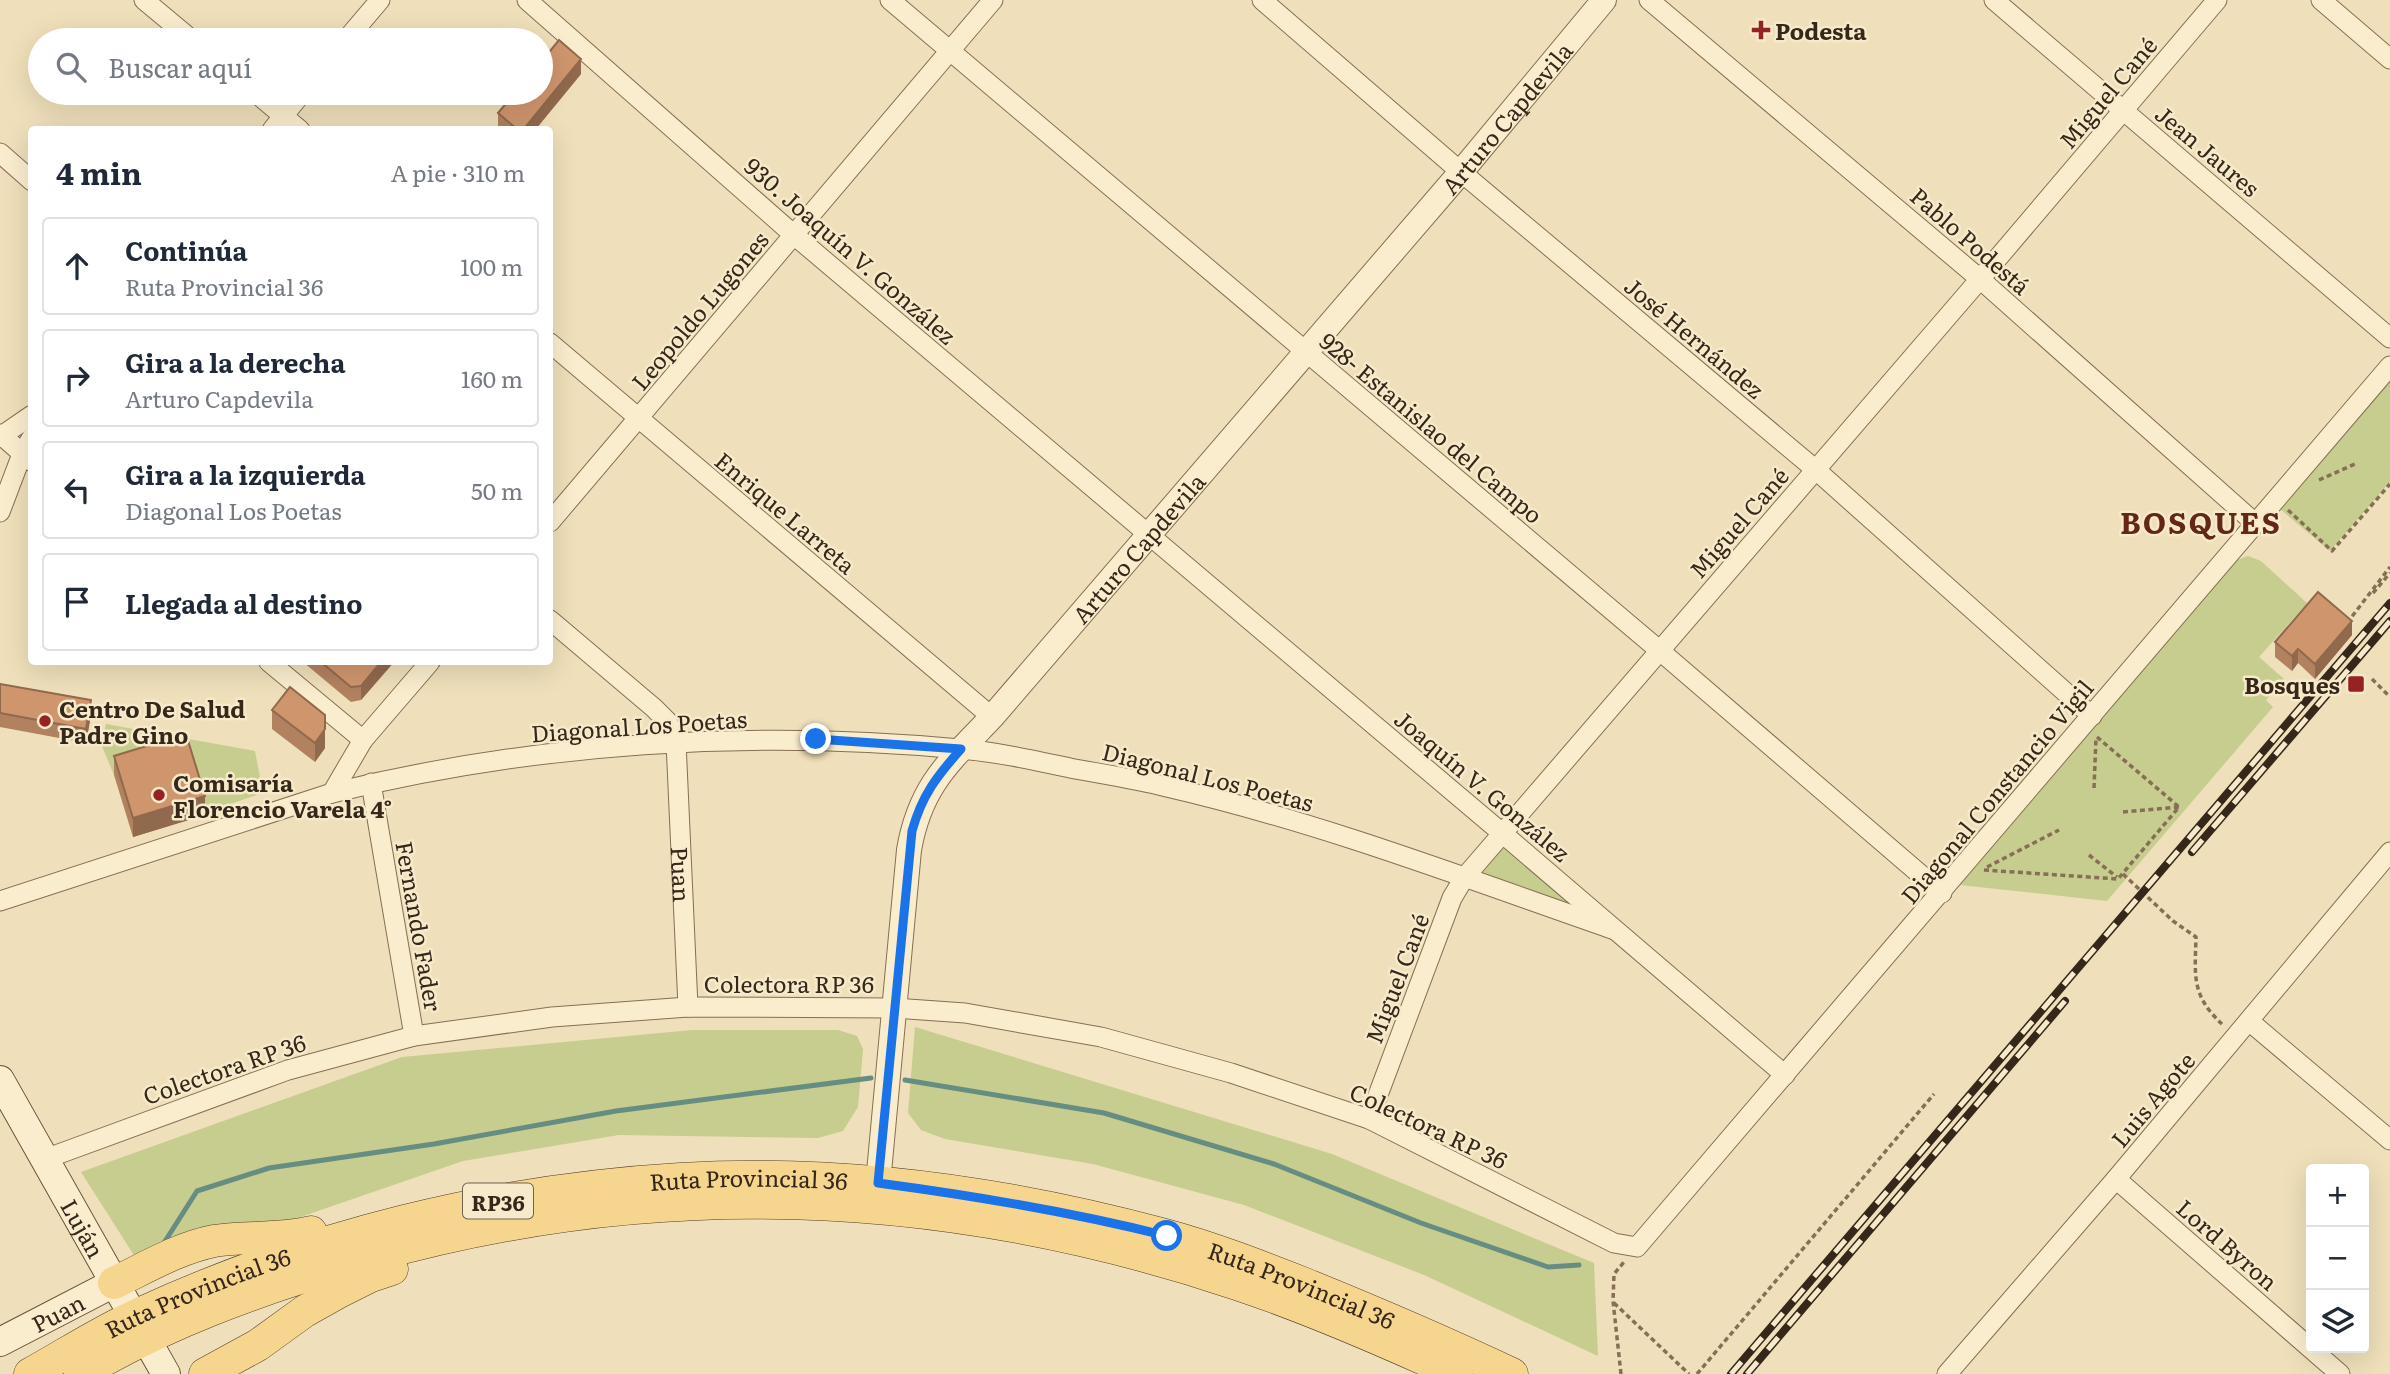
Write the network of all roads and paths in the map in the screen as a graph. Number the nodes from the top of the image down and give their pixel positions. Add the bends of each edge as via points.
1 (144, 0) edge
2 (380, 0) edge
3 (527, 0) edge
4 (890, 0) edge
5 (993, 0) edge
6 (1262, 0) edge
7 (1604, 0) edge
8 (1648, 0) edge
9 (1994, 0) edge
10 (2217, 0) edge
11 (2321, 0) edge
12 (178, 28) edge
13 (356, 28) edge
14 (950, 52) junction
15 (2390, 59) edge
16 (265, 105) edge
17 (292, 105) edge
18 (2123, 111) junction
19 (278, 122) edge
20 (0, 153) edge
21 (1461, 172) junction
22 (28, 178) edge
23 (794, 235) junction
24 (1980, 279) junction
25 (2390, 338) edge
26 (553, 346) edge
27 (1306, 353) junction
28 (2390, 366) edge
29 (28, 418) edge
30 (639, 420) junction
31 (1, 436) edge
32 (28, 451) edge
33 (2355, 464) dead end
34 (1816, 470) junction
35 (2318, 480) dead end
36 (2390, 484) edge
37 (2286, 509) dead end
38 (0, 512) edge
39 (553, 519) edge
40 (2256, 524) junction
41 (1148, 534) junction
42 (2390, 567) edge
43 (2390, 573) edge
44 (553, 623) edge
45 (1659, 650) junction
46 (273, 665) edge
47 (427, 665) edge
48 (2371, 678) dead end
49 (2390, 697) edge
50 (2092, 716) junction
51 (992, 717) junction
52 (363, 740) junction
53 (676, 741) junction
54 (961, 749) junction
55 (371, 783) junction
56 (2094, 788) dead end
57 (332, 793) junction
58 (2179, 807) junction
59 (2123, 812) dead end
60 (2059, 830) dead end
61 (1502, 832) junction
62 (2089, 855) dead end
63 (2389, 856) edge
64 (2122, 874) junction
65 (1464, 878) junction
66 (2118, 878) junction
67 (1942, 893) junction
68 (0, 901) edge
69 (1612, 929) junction
70 (688, 1007) junction
71 (894, 1008) junction
72 (2249, 1021) junction
73 (414, 1036) junction
74 (2236, 1037) junction
75 (1785, 1075) junction
76 (3, 1094) edge
77 (1934, 1094) dead end
78 (1369, 1119) junction
79 (2390, 1140) edge
80 (45, 1159) junction
81 (2116, 1179) junction
82 (878, 1183) junction
83 (602, 1211) junction
84 (440, 1212) junction
85 (1637, 1247) junction
86 (114, 1283) junction
87 (1613, 1301) junction
88 (140, 1327) junction
89 (0, 1342) edge
90 (30, 1374) edge
91 (80, 1374) edge
92 (166, 1374) edge
93 (205, 1374) edge
94 (1457, 1374) edge
95 (1512, 1374) edge
96 (1621, 1374) edge
97 (1689, 1374) edge
98 (1697, 1374) edge
99 (1947, 1374) edge
100 (2340, 1374) edge

1 - 12 street
2 - 13 street
3 - 23 street, 930. Joaquín V. González
4 - 14 street, 928- Estanislao del Campo
5 - 14 street, Leopoldo Lugones
6 - 21 street, José Hernández
7 - 21 street, Arturo Capdevila
8 - 24 street, Pablo Podestá
9 - 18 street, Jean Jaures
10 - 18 street, Miguel Cané
11 - 15 street
14 - 23 street, Leopoldo Lugones
14 - 27 street, 928- Estanislao del Campo
16 - 19 street
17 - 19 street
18 - 24 street, Miguel Cané
18 - 25 street, Jean Jaures
20 - 22 street
21 - 27 street, Arturo Capdevila
21 - 34 street, José Hernández
23 - 30 street, Leopoldo Lugones
23 - 41 street, 930. Joaquín V. González
24 - 34 street, Miguel Cané
24 - 40 street, Pablo Podestá
26 - 30 street, Enrique Larreta
27 - 41 street, Arturo Capdevila
27 - 45 street, 928- Estanislao del Campo
28 - 40 street, Diagonal Constancio Vigil
29 - 31 street
30 - 39 street, Leopoldo Lugones
30 - 51 street, Enrique Larreta
31 - 32 street
32 - 38 street
33 - 35 path
34 - 45 street, Miguel Cané
34 - 50 street, José Hernández
36 - 37 path via 2332,551
40 - 50 street, Diagonal Constancio Vigil
41 - 51 street, Arturo Capdevila
41 - 61 street, Joaquín V. González
42 - 43 path via 2343,627
44 - 53 street via 654,708 667,721
45 - 61 street, Miguel Cané
45 - 67 street, 928- Estanislao del Campo
46 - 52 street
47 - 52 street
48 - 49 path
50 - 67 street, Diagonal Constancio Vigil
51 - 54 street, Arturo Capdevila
52 - 57 street
53 - 54 street, Diagonal Los Poetas via 816,739
53 - 55 street, Diagonal Los Poetas via 510,760
53 - 70 street, Puan
54 - 65 street, Diagonal Los Poetas via 1164,786 1239,805
54 - 71 street, Arturo Capdevila via 926,793 912,831
55 - 57 street, Diagonal Los Poetas
55 - 73 street, Fernando Fader
56 - 58 path via 2096,736
57 - 68 street, Diagonal Los Poetas
58 - 59 path
58 - 64 path
60 - 66 path via 1982,870
61 - 65 street, Miguel Cané
61 - 69 street, Joaquín V. González
62 - 66 path
63 - 72 street, Luis Agote
64 - 66 path
64 - 74 path via 2196,937 2198,992 2207,1010
65 - 69 street, Diagonal Los Poetas
65 - 78 street, Miguel Cané via 1452,898
67 - 75 street, Diagonal Constancio Vigil
69 - 75 street, Joaquín V. González
70 - 71 street, Colectora RP 36
70 - 73 street, Colectora RP 36 via 552,1017
71 - 78 street, Colectora RP 36 via 965,1013 1101,1037 1231,1073
71 - 82 street, Arturo Capdevila
72 - 74 street, Luis Agote
72 - 79 street
73 - 80 street, Colectora RP 36 via 288,1070
74 - 81 street, Luis Agote
75 - 85 street, Diagonal Constancio Vigil
76 - 80 main road, Luján
77 - 98 path
78 - 85 street, Colectora RP 36 via 1614,1243
80 - 86 main road, Luján
81 - 99 street, Luis Agote
81 - 100 street, Lord Byron
82 - 84 main road, Ruta Provincial 36 / RP36 via 682,1178 535,1194
82 - 95 main road, Ruta Provincial 36 / RP36 via 1093,1217 1192,1244 1352,1303
83 - 88 main road, Ruta Provincial 36 / RP36 via 520,1221 435,1239
83 - 93 main road via 540,1236 468,1248 371,1276
83 - 94 main road, Ruta Provincial 36 / RP36 via 776,1202 877,1206 977,1219 1068,1237 1238,1284
84 - 86 main road via 408,1212 279,1239 217,1241 183,1250
84 - 88 main road, Ruta Provincial 36 / RP36 via 340,1238 200,1287
85 - 87 path via 1614,1274
86 - 88 main road, Luján
86 - 89 main road, Puan
87 - 96 path
87 - 97 path
88 - 90 main road, Ruta Provincial 36 / RP36
88 - 91 main road, Ruta Provincial 36 / RP36
88 - 92 main road, Luján

